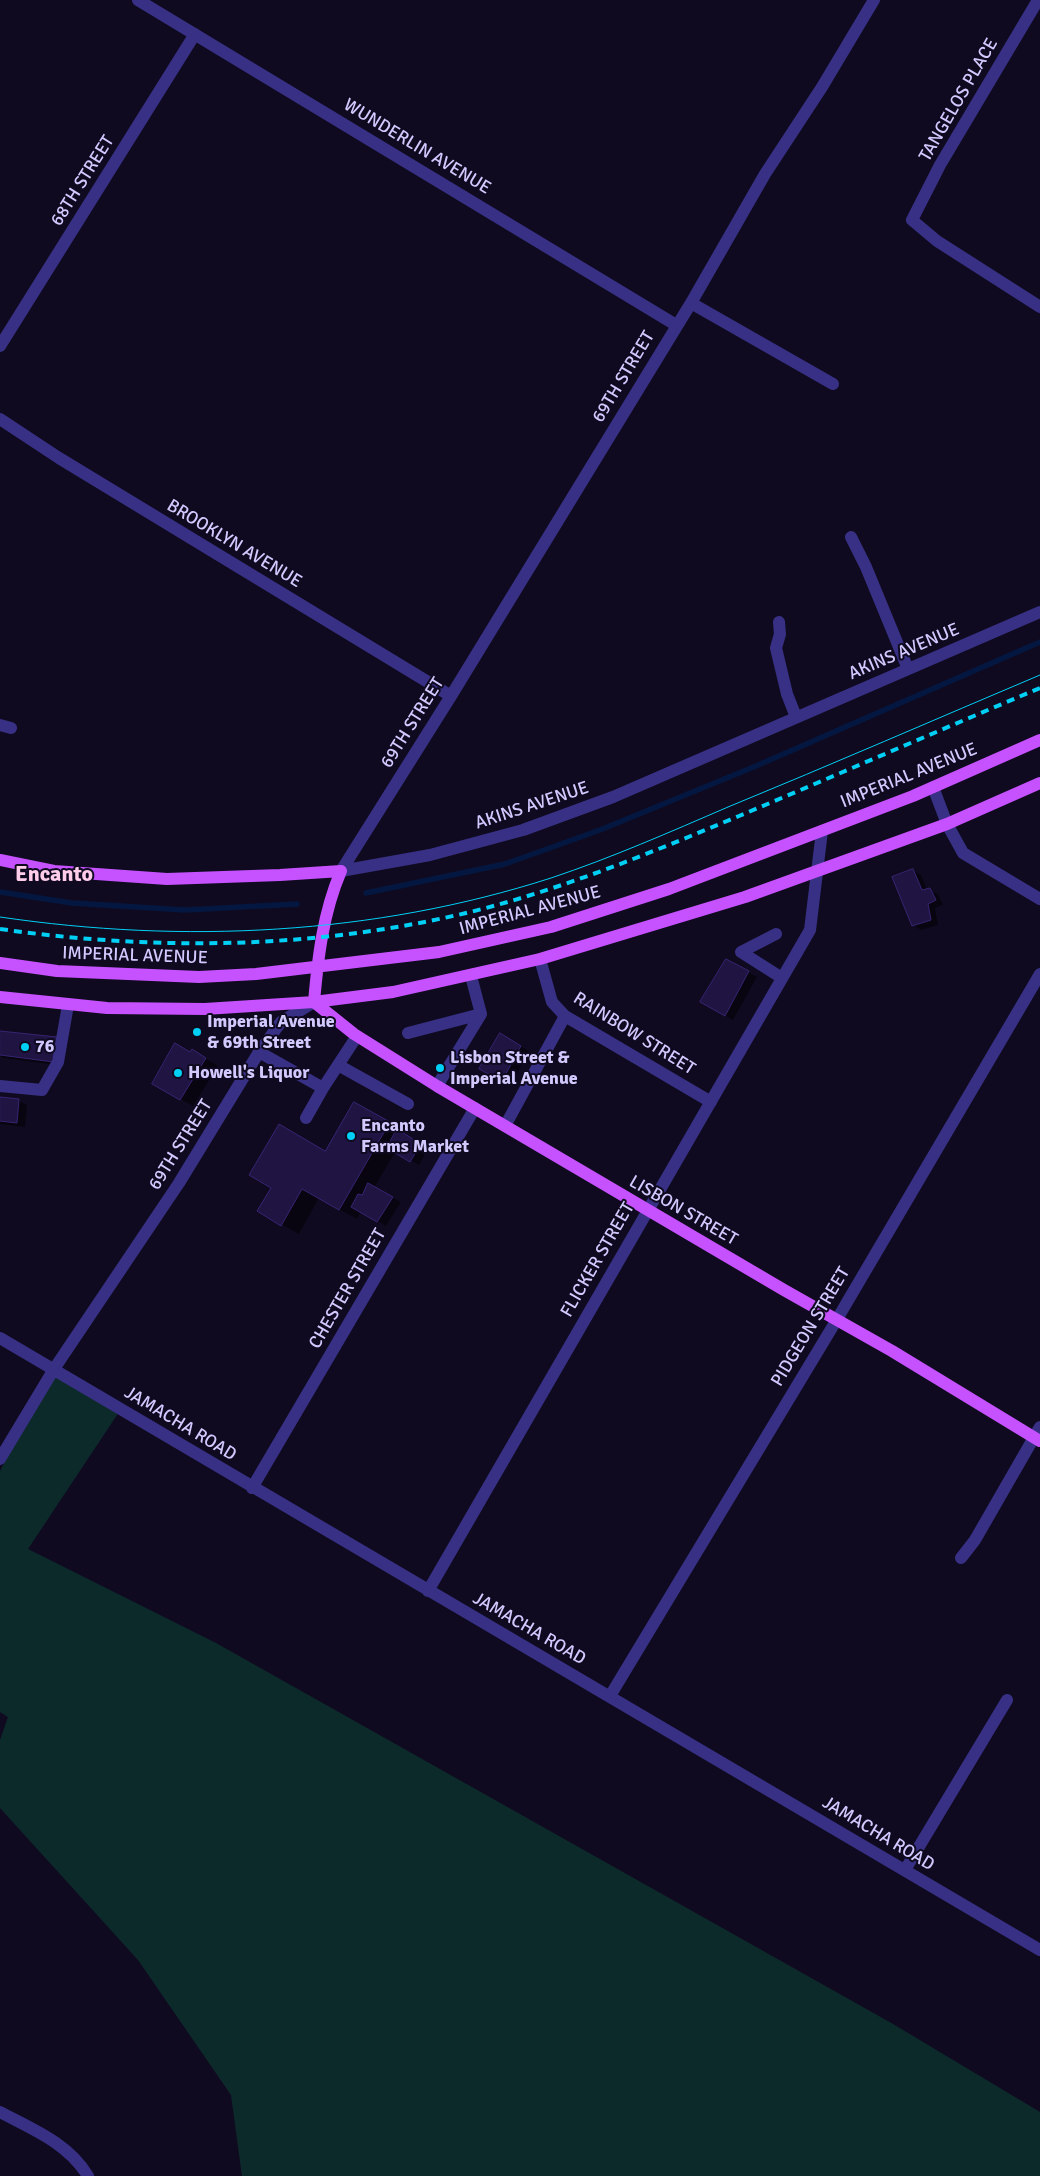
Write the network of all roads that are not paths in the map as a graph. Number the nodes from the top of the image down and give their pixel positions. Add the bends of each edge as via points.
1 (138, 0) edge
2 (874, 0) edge
3 (1038, 0) edge
4 (195, 34) junction
5 (690, 302) junction
6 (1040, 307) edge
7 (676, 325) junction
8 (0, 346) edge
9 (833, 384) dead end
10 (0, 419) edge
11 (851, 538) dead end
12 (1040, 612) edge
13 (779, 622) dead end
14 (908, 669) junction
15 (451, 696) junction
16 (796, 717) junction
17 (1040, 740) edge
18 (1040, 783) edge
19 (933, 786) junction
20 (947, 824) junction
21 (822, 831) junction
22 (0, 860) edge
23 (818, 870) junction
24 (342, 871) junction
25 (1040, 899) edge
26 (776, 934) dead end
27 (540, 959) junction
28 (0, 963) edge
29 (317, 968) junction
30 (1040, 974) edge
31 (471, 976) junction
32 (782, 978) junction
33 (1, 1001) edge
34 (314, 1002) junction
35 (68, 1005) junction
36 (481, 1014) junction
37 (565, 1016) junction
38 (408, 1033) dead end
39 (357, 1036) junction
40 (259, 1052) junction
41 (338, 1065) junction
42 (0, 1086) edge
43 (437, 1086) junction
44 (323, 1088) junction
45 (711, 1102) junction
46 (408, 1104) dead end
47 (475, 1108) junction
48 (306, 1118) dead end
49 (505, 1126) junction
50 (647, 1210) junction
51 (836, 1320) junction
52 (0, 1338) edge
53 (54, 1369) junction
54 (1038, 1435) edge
55 (0, 1459) edge
56 (252, 1488) junction
57 (961, 1558) dead end
58 (428, 1591) junction
59 (610, 1696) junction
60 (1007, 1700) dead end
61 (905, 1870) junction
62 (1040, 1950) edge
63 (0, 2112) edge
64 (88, 2176) edge

1 - 4 street, WUNDERLIN AVENUE
2 - 5 street, 69TH STREET via 822,87 764,174
3 - 6 street, TANGELOS PLACE via 940,165 912,220 937,241
4 - 7 street, WUNDERLIN AVENUE
4 - 8 street, 68TH STREET
5 - 7 street, 69TH STREET
5 - 9 street
7 - 15 street, 69TH STREET
10 - 15 street, BROOKLYN AVENUE
11 - 14 street
12 - 14 street, AKINS AVENUE
13 - 16 street via 776,648 783,682
14 - 16 street, AKINS AVENUE
15 - 24 street, 69TH STREET
16 - 24 street, AKINS AVENUE via 613,797 523,830 430,855
17 - 19 main road, IMPERIAL AVENUE
18 - 20 main road
19 - 20 street
19 - 21 main road, IMPERIAL AVENUE
20 - 23 main road
20 - 25 street via 963,853
21 - 23 street, FLICKER STREET
21 - 29 main road, IMPERIAL AVENUE via 669,889 550,927 439,952
22 - 24 main road, AKINS AVENUE via 54,871 167,879
23 - 27 main road via 745,897
23 - 32 street, FLICKER STREET via 810,930
24 - 29 main road, 69TH STREET via 325,915
26 - 32 street via 741,952
27 - 31 main road
27 - 37 street, RAINBOW STREET via 552,1002
28 - 29 main road, IMPERIAL AVENUE via 57,971 199,977
29 - 34 main road, 69TH STREET
30 - 51 street, PIDGEON STREET
31 - 34 main road via 393,992
31 - 36 street
32 - 45 street, FLICKER STREET
33 - 35 main road
34 - 35 main road via 205,1009
34 - 39 main road, LISBON STREET
34 - 40 street, 69TH STREET via 281,1022
35 - 42 street via 58,1062 42,1090
36 - 38 street
36 - 43 street
37 - 45 street, RAINBOW STREET
37 - 49 street
39 - 41 street
39 - 43 main road, LISBON STREET
40 - 44 street
40 - 53 street, 69TH STREET via 179,1183
41 - 44 street
41 - 46 street
43 - 47 main road, LISBON STREET
44 - 48 street
45 - 50 street, FLICKER STREET
47 - 49 main road, LISBON STREET
47 - 56 street, CHESTER STREET
49 - 50 main road, LISBON STREET
50 - 51 main road, LISBON STREET
50 - 58 street, FLICKER STREET
51 - 54 main road, LISBON STREET
51 - 59 street, PIDGEON STREET
52 - 53 street, JAMACHA ROAD
53 - 55 street, 69TH STREET
53 - 56 street, JAMACHA ROAD
54 - 57 street
56 - 58 street, JAMACHA ROAD
58 - 59 street, JAMACHA ROAD
59 - 61 street, JAMACHA ROAD
60 - 61 street
61 - 62 street, JAMACHA ROAD
63 - 64 street via 56,2142 73,2156

